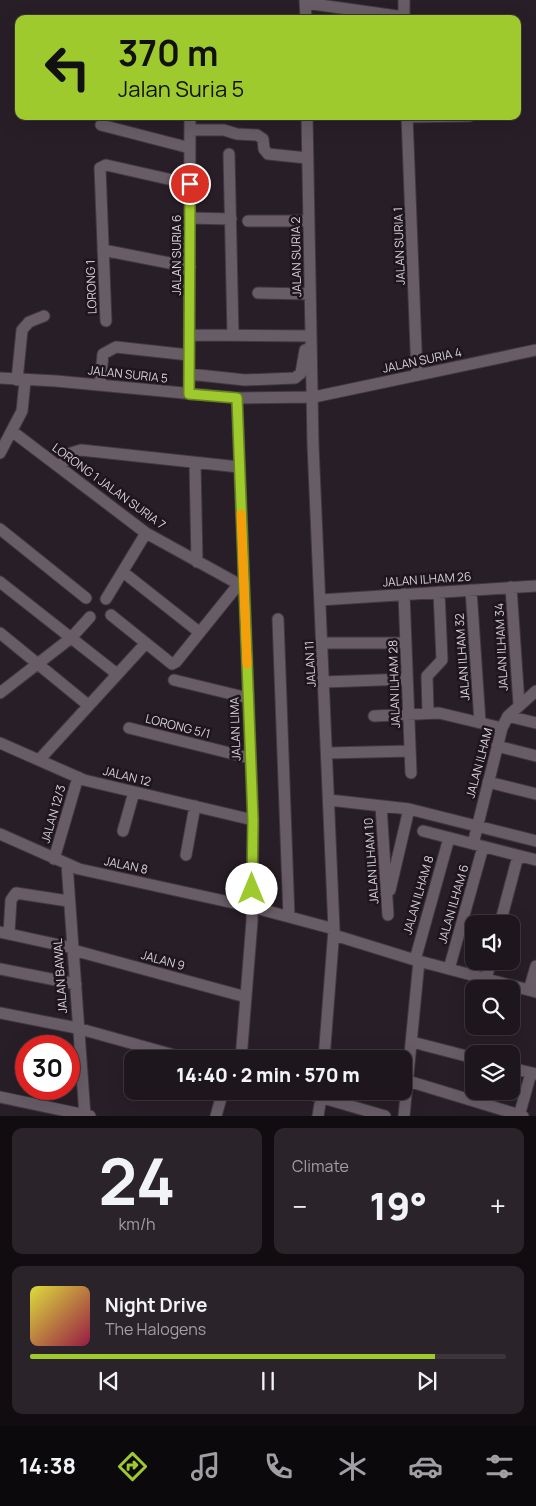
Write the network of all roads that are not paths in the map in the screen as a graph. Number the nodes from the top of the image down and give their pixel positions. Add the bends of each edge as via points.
1 (404, 0) edge
2 (305, 1) edge
3 (306, 15) edge
4 (387, 15) edge
5 (404, 15) edge
6 (190, 120) edge
7 (307, 120) edge
8 (407, 120) edge
9 (100, 125) dead end
10 (190, 130) junction
11 (190, 148) junction
12 (230, 154) dead end
13 (307, 158) junction
14 (190, 184) junction
15 (190, 218) junction
16 (230, 219) junction
17 (248, 221) dead end
18 (309, 221) junction
19 (103, 250) junction
20 (190, 267) junction
21 (258, 293) dead end
22 (310, 294) junction
23 (44, 316) dead end
24 (106, 321) dead end
25 (189, 335) junction
26 (233, 335) junction
27 (311, 336) junction
28 (311, 348) junction
29 (536, 350) edge
30 (189, 355) junction
31 (189, 374) junction
32 (418, 375) junction
33 (0, 378) edge
34 (21, 380) junction
35 (100, 385) junction
36 (189, 394) junction
37 (314, 397) junction
38 (237, 398) junction
39 (12, 432) junction
40 (0, 453) edge
41 (195, 462) junction
42 (58, 467) junction
43 (239, 467) junction
44 (0, 529) edge
45 (146, 533) junction
46 (197, 562) junction
47 (123, 572) junction
48 (0, 582) edge
49 (241, 586) junction
50 (536, 586) edge
51 (511, 587) junction
52 (471, 590) junction
53 (439, 592) junction
54 (404, 594) junction
55 (86, 598) dead end
56 (106, 599) dead end
57 (320, 600) junction
58 (110, 615) dead end
59 (90, 617) dead end
60 (278, 619) dead end
61 (199, 632) junction
62 (0, 633) edge
63 (71, 638) junction
64 (146, 643) junction
65 (322, 643) junction
66 (406, 643) junction
67 (38, 663) junction
68 (117, 674) junction
69 (407, 678) junction
70 (174, 680) dead end
71 (324, 682) junction
72 (536, 690) edge
73 (0, 693) edge
74 (248, 698) junction
75 (519, 704) junction
76 (88, 705) junction
77 (428, 713) junction
78 (408, 715) junction
79 (374, 716) dead end
80 (508, 716) junction
81 (480, 722) junction
82 (536, 723) edge
83 (129, 728) dead end
84 (502, 728) junction
85 (0, 743) edge
86 (497, 746) junction
87 (410, 751) junction
88 (328, 753) junction
89 (536, 756) edge
90 (250, 758) junction
91 (39, 760) junction
92 (411, 772) dead end
93 (78, 777) junction
94 (488, 782) junction
95 (134, 792) junction
96 (536, 794) edge
97 (329, 800) junction
98 (195, 806) junction
99 (381, 806) junction
100 (409, 809) junction
101 (253, 820) junction
102 (477, 826) junction
103 (123, 831) dead end
104 (423, 831) dead end
105 (0, 834) edge
106 (449, 838) junction
107 (536, 841) edge
108 (478, 845) junction
109 (186, 855) dead end
110 (518, 856) junction
111 (54, 859) junction
112 (536, 860) edge
113 (67, 864) junction
114 (68, 901) junction
115 (387, 901) junction
116 (252, 907) junction
117 (388, 915) dead end
118 (502, 915) edge
119 (289, 917) junction
120 (334, 932) junction
121 (4, 933) edge
122 (73, 949) junction
123 (417, 960) junction
124 (536, 966) edge
125 (449, 969) junction
126 (0, 970) edge
127 (488, 970) edge
128 (486, 979) junction
129 (76, 984) junction
130 (533, 991) edge
131 (246, 997) junction
132 (0, 1013) edge
133 (77, 1028) junction
134 (412, 1042) junction
135 (156, 1050) edge
136 (243, 1050) edge
137 (325, 1050) edge
138 (411, 1050) edge
139 (465, 1056) edge
140 (520, 1070) edge
141 (534, 1074) edge
142 (412, 1082) edge
143 (0, 1097) edge
144 (220, 1100) edge
145 (320, 1100) edge
146 (338, 1100) edge
147 (406, 1100) edge
148 (87, 1116) edge
149 (216, 1116) edge
150 (318, 1116) edge
151 (385, 1116) edge
152 (404, 1116) edge
153 (520, 1116) edge

1 - 5 street
2 - 3 street
2 - 4 street
6 - 10 street, JALAN SURIA 6
7 - 13 street, JALAN SURIA 2
8 - 32 street, JALAN SURIA 1
9 - 11 street
10 - 11 street, JALAN SURIA 6
10 - 13 street via 224,130 257,135 263,139 268,154
11 - 14 street, JALAN SURIA 6
12 - 16 street
13 - 18 street, JALAN SURIA 2
14 - 15 street, JALAN SURIA 6
14 - 19 street via 106,165 100,168
15 - 16 street
15 - 20 street, JALAN SURIA 6
16 - 26 street
17 - 18 street
18 - 22 street, JALAN SURIA 2
19 - 20 street, LORONG 1
19 - 24 street, LORONG 1
20 - 25 street, JALAN SURIA 6
21 - 22 street
22 - 27 street, JALAN SURIA 2
23 - 34 street via 28,322 22,330
25 - 26 street
25 - 30 street, JALAN SURIA 6
26 - 27 street
27 - 28 street, JALAN SURIA 2
28 - 31 street via 305,350 301,373 294,378 245,380
28 - 37 street, JALAN SURIA 2
29 - 32 street, JALAN SURIA 4
30 - 31 street, JALAN SURIA 6
30 - 35 street via 116,347 109,349 103,354
31 - 36 street, JALAN SURIA 6
32 - 37 street, JALAN SURIA 4
33 - 34 street, JALAN SURIA 5
34 - 35 street, JALAN SURIA 5
34 - 39 street via 24,404
35 - 36 street, JALAN SURIA 5
36 - 38 street, JALAN SURIA 5
37 - 38 street, JALAN SURIA 5
37 - 57 street, JALAN 11
38 - 43 street, JALAN LIMA
39 - 40 street
39 - 42 street, LORONG 1 JALAN SURIA 7
41 - 42 street via 81,450 71,453
41 - 43 street
41 - 46 street
42 - 45 street, LORONG 1 JALAN SURIA 7
43 - 49 street, JALAN LIMA
44 - 55 street
45 - 46 street, LORONG 1 JALAN SURIA 7
45 - 47 street
46 - 49 street, LORONG 1 JALAN SURIA 7
47 - 56 street
47 - 61 street
48 - 63 street
49 - 61 street
49 - 74 street, JALAN LIMA
50 - 51 street, JALAN ILHAM 26
51 - 52 street, JALAN ILHAM 26
51 - 75 street, JALAN ILHAM 34
52 - 53 street, JALAN ILHAM 26
52 - 81 street, JALAN ILHAM 32
53 - 54 street, JALAN ILHAM 26
53 - 77 street via 442,660 427,676
54 - 57 street, JALAN ILHAM 26
54 - 66 street, JALAN ILHAM 28
57 - 65 street, JALAN 11
58 - 64 street
59 - 63 street
60 - 119 street
61 - 64 street via 172,664
62 - 67 street
63 - 67 street
63 - 68 street
64 - 68 street
65 - 66 street
65 - 71 street, JALAN 11
66 - 69 street, JALAN ILHAM 28
67 - 73 street
67 - 76 street
68 - 76 street
69 - 71 street
69 - 78 street, JALAN ILHAM 28
70 - 74 street
71 - 88 street, JALAN 11
72 - 75 street, JALAN ILHAM
74 - 90 street, JALAN LIMA
75 - 80 street, JALAN ILHAM
76 - 91 street
77 - 78 street
77 - 81 street via 451,714
78 - 79 street
78 - 87 street, JALAN ILHAM 28
80 - 82 street
80 - 84 street, JALAN ILHAM
81 - 84 street
83 - 90 street, LORONG 5/1
84 - 86 street, JALAN ILHAM
85 - 91 street, JALAN 12
86 - 89 street
86 - 94 street, JALAN ILHAM
87 - 88 street
87 - 92 street, JALAN ILHAM 28
88 - 97 street, JALAN 11
90 - 101 street, JALAN LIMA
91 - 93 street, JALAN 12
93 - 95 street, JALAN 12
93 - 111 street, JALAN 12/3
94 - 96 street
94 - 102 street, JALAN ILHAM
95 - 98 street, JALAN 12
95 - 103 street
97 - 99 street
97 - 120 street, JALAN 11
98 - 101 street, JALAN 12
98 - 109 street
99 - 100 street
99 - 115 street, JALAN ILHAM 10
100 - 102 street
100 - 115 street
101 - 116 street, JALAN LIMA
102 - 107 street
102 - 108 street, JALAN ILHAM
104 - 106 street
105 - 111 street, JALAN 8
106 - 108 street
106 - 123 street, JALAN ILHAM 8
108 - 110 street
108 - 125 street, JALAN ILHAM 6
110 - 112 street
110 - 118 street
111 - 113 street, JALAN 8
113 - 114 street, JALAN BAWAL
113 - 116 street, JALAN 8
114 - 121 street via 16,893 11,900
114 - 122 street, JALAN BAWAL
115 - 117 street, JALAN ILHAM 10
116 - 119 street, JALAN 8
116 - 131 street, JALAN LIMA
119 - 120 street, JALAN 8
120 - 123 street, JALAN 8
120 - 137 street, JALAN 11
121 - 122 street, JALAN 9
122 - 129 street, JALAN BAWAL
122 - 131 street, JALAN 9
123 - 125 street, JALAN 8
123 - 134 street, JALAN ILHAM 8
124 - 130 street
125 - 128 street, JALAN 8
126 - 129 street
127 - 128 street
128 - 130 street, JALAN 8
129 - 133 street, JALAN BAWAL
131 - 136 street, JALAN LIMA
132 - 133 street
133 - 135 street
133 - 148 street, JALAN BAWAL
134 - 138 street, JALAN ILHAM 8
134 - 139 street
140 - 141 street
141 - 153 street
142 - 153 street
143 - 148 street
144 - 149 street
145 - 150 street
146 - 151 street
147 - 152 street, JALAN ILHAM 8

